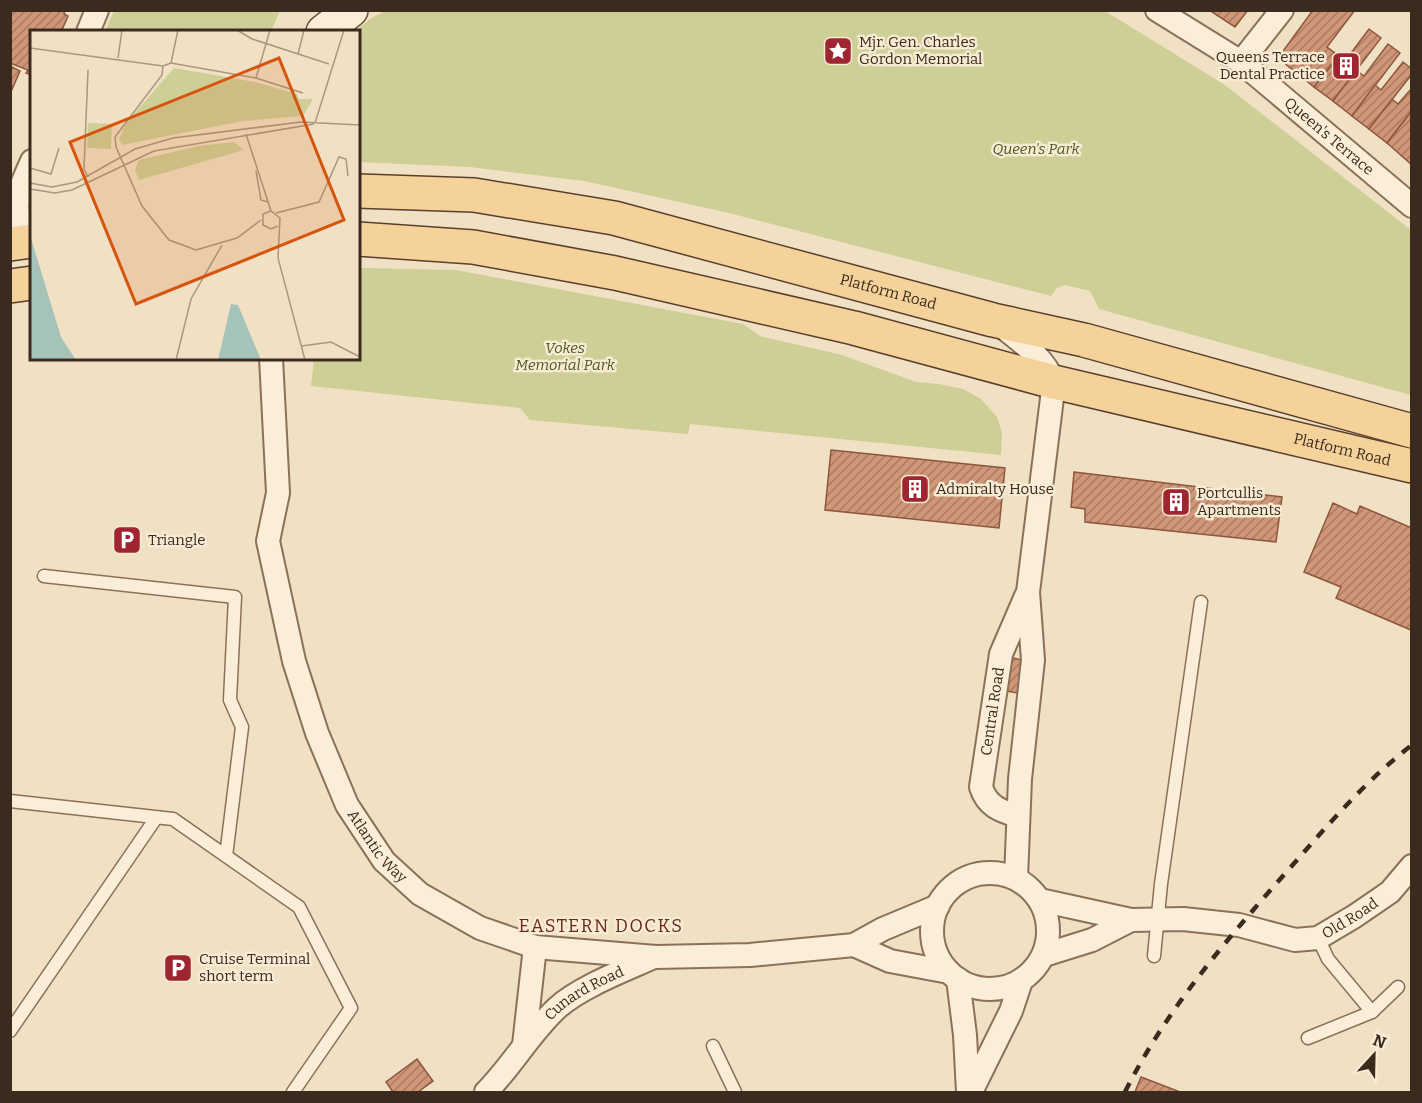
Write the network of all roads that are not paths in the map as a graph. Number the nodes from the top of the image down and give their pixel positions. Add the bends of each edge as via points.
1 (97, 10) edge
2 (351, 10) edge
3 (1157, 10) edge
4 (1282, 10) edge
5 (89, 30) edge
6 (326, 30) edge
7 (1241, 62) junction
8 (30, 165) edge
9 (360, 191) edge
10 (1412, 206) edge
11 (360, 239) edge
12 (21, 242) edge
13 (30, 283) edge
14 (10, 286) edge
15 (993, 320) junction
16 (271, 360) edge
17 (1054, 382) junction
18 (1412, 431) edge
19 (1412, 466) edge
20 (44, 576) dead end
21 (1028, 592) junction
22 (1201, 602) dead end
23 (10, 801) edge
24 (1018, 816) junction
25 (156, 818) junction
26 (226, 856) junction
27 (1412, 866) edge
28 (1016, 878) junction
29 (1040, 900) junction
30 (938, 906) junction
31 (1158, 919) junction
32 (1131, 920) junction
33 (1318, 938) junction
34 (854, 945) junction
35 (535, 947) junction
36 (1044, 955) junction
37 (1154, 956) dead end
38 (656, 957) junction
39 (953, 976) junction
40 (1022, 981) junction
41 (1398, 987) dead end
42 (1372, 1012) junction
43 (10, 1030) edge
44 (1308, 1038) dead end
45 (524, 1045) junction
46 (713, 1046) dead end
47 (293, 1092) edge
48 (486, 1092) edge
49 (735, 1092) edge
50 (969, 1092) edge

1 - 5 street
2 - 6 street
3 - 7 street, Queen's Terrace
4 - 7 street
7 - 10 street, Queen's Terrace
8 - 12 street via 18,190 16,207
9 - 15 main road, Platform Road via 474,195 614,218
11 - 17 main road, Platform Road via 473,248 615,273 854,328
13 - 14 main road
15 - 17 street via 1036,355
15 - 18 main road, Platform Road via 1084,340
16 - 35 street, Atlantic Way via 278,493 268,541 294,661 316,733 347,805 384,861 420,894 480,928
17 - 19 main road, Platform Road
17 - 21 street, Central Road
20 - 26 lane via 235,597 230,700 242,727
21 - 24 street, Central Road via 1034,660
21 - 24 street, Central Road via 1001,654 981,787 998,810
22 - 31 lane
23 - 25 lane
24 - 28 street, Central Road
25 - 26 lane via 173,819
25 - 43 lane
26 - 47 lane via 299,907 351,1008
27 - 33 street, Old Road via 1390,892
28 - 29 street
28 - 30 street via 998,873 963,880 948,891
29 - 32 street
29 - 36 street via 1049,937
30 - 34 street, Atlantic Way
30 - 39 street via 933,941 938,957
31 - 32 street, Old Road
31 - 33 street, Old Road via 1239,925 1295,940
31 - 37 lane
32 - 36 street via 1092,940
33 - 42 lane via 1328,959
34 - 38 street, Atlantic Way via 750,955
34 - 39 street, Atlantic Way via 890,961
35 - 38 street, Atlantic Way
35 - 45 street, Cunard Road
36 - 40 street
38 - 45 street, Cunard Road via 597,983 558,1007
39 - 40 street via 973,987 989,989
39 - 50 street via 965,1035
40 - 50 street
41 - 42 lane
42 - 44 lane
45 - 48 street, Cunard Road
46 - 49 lane

